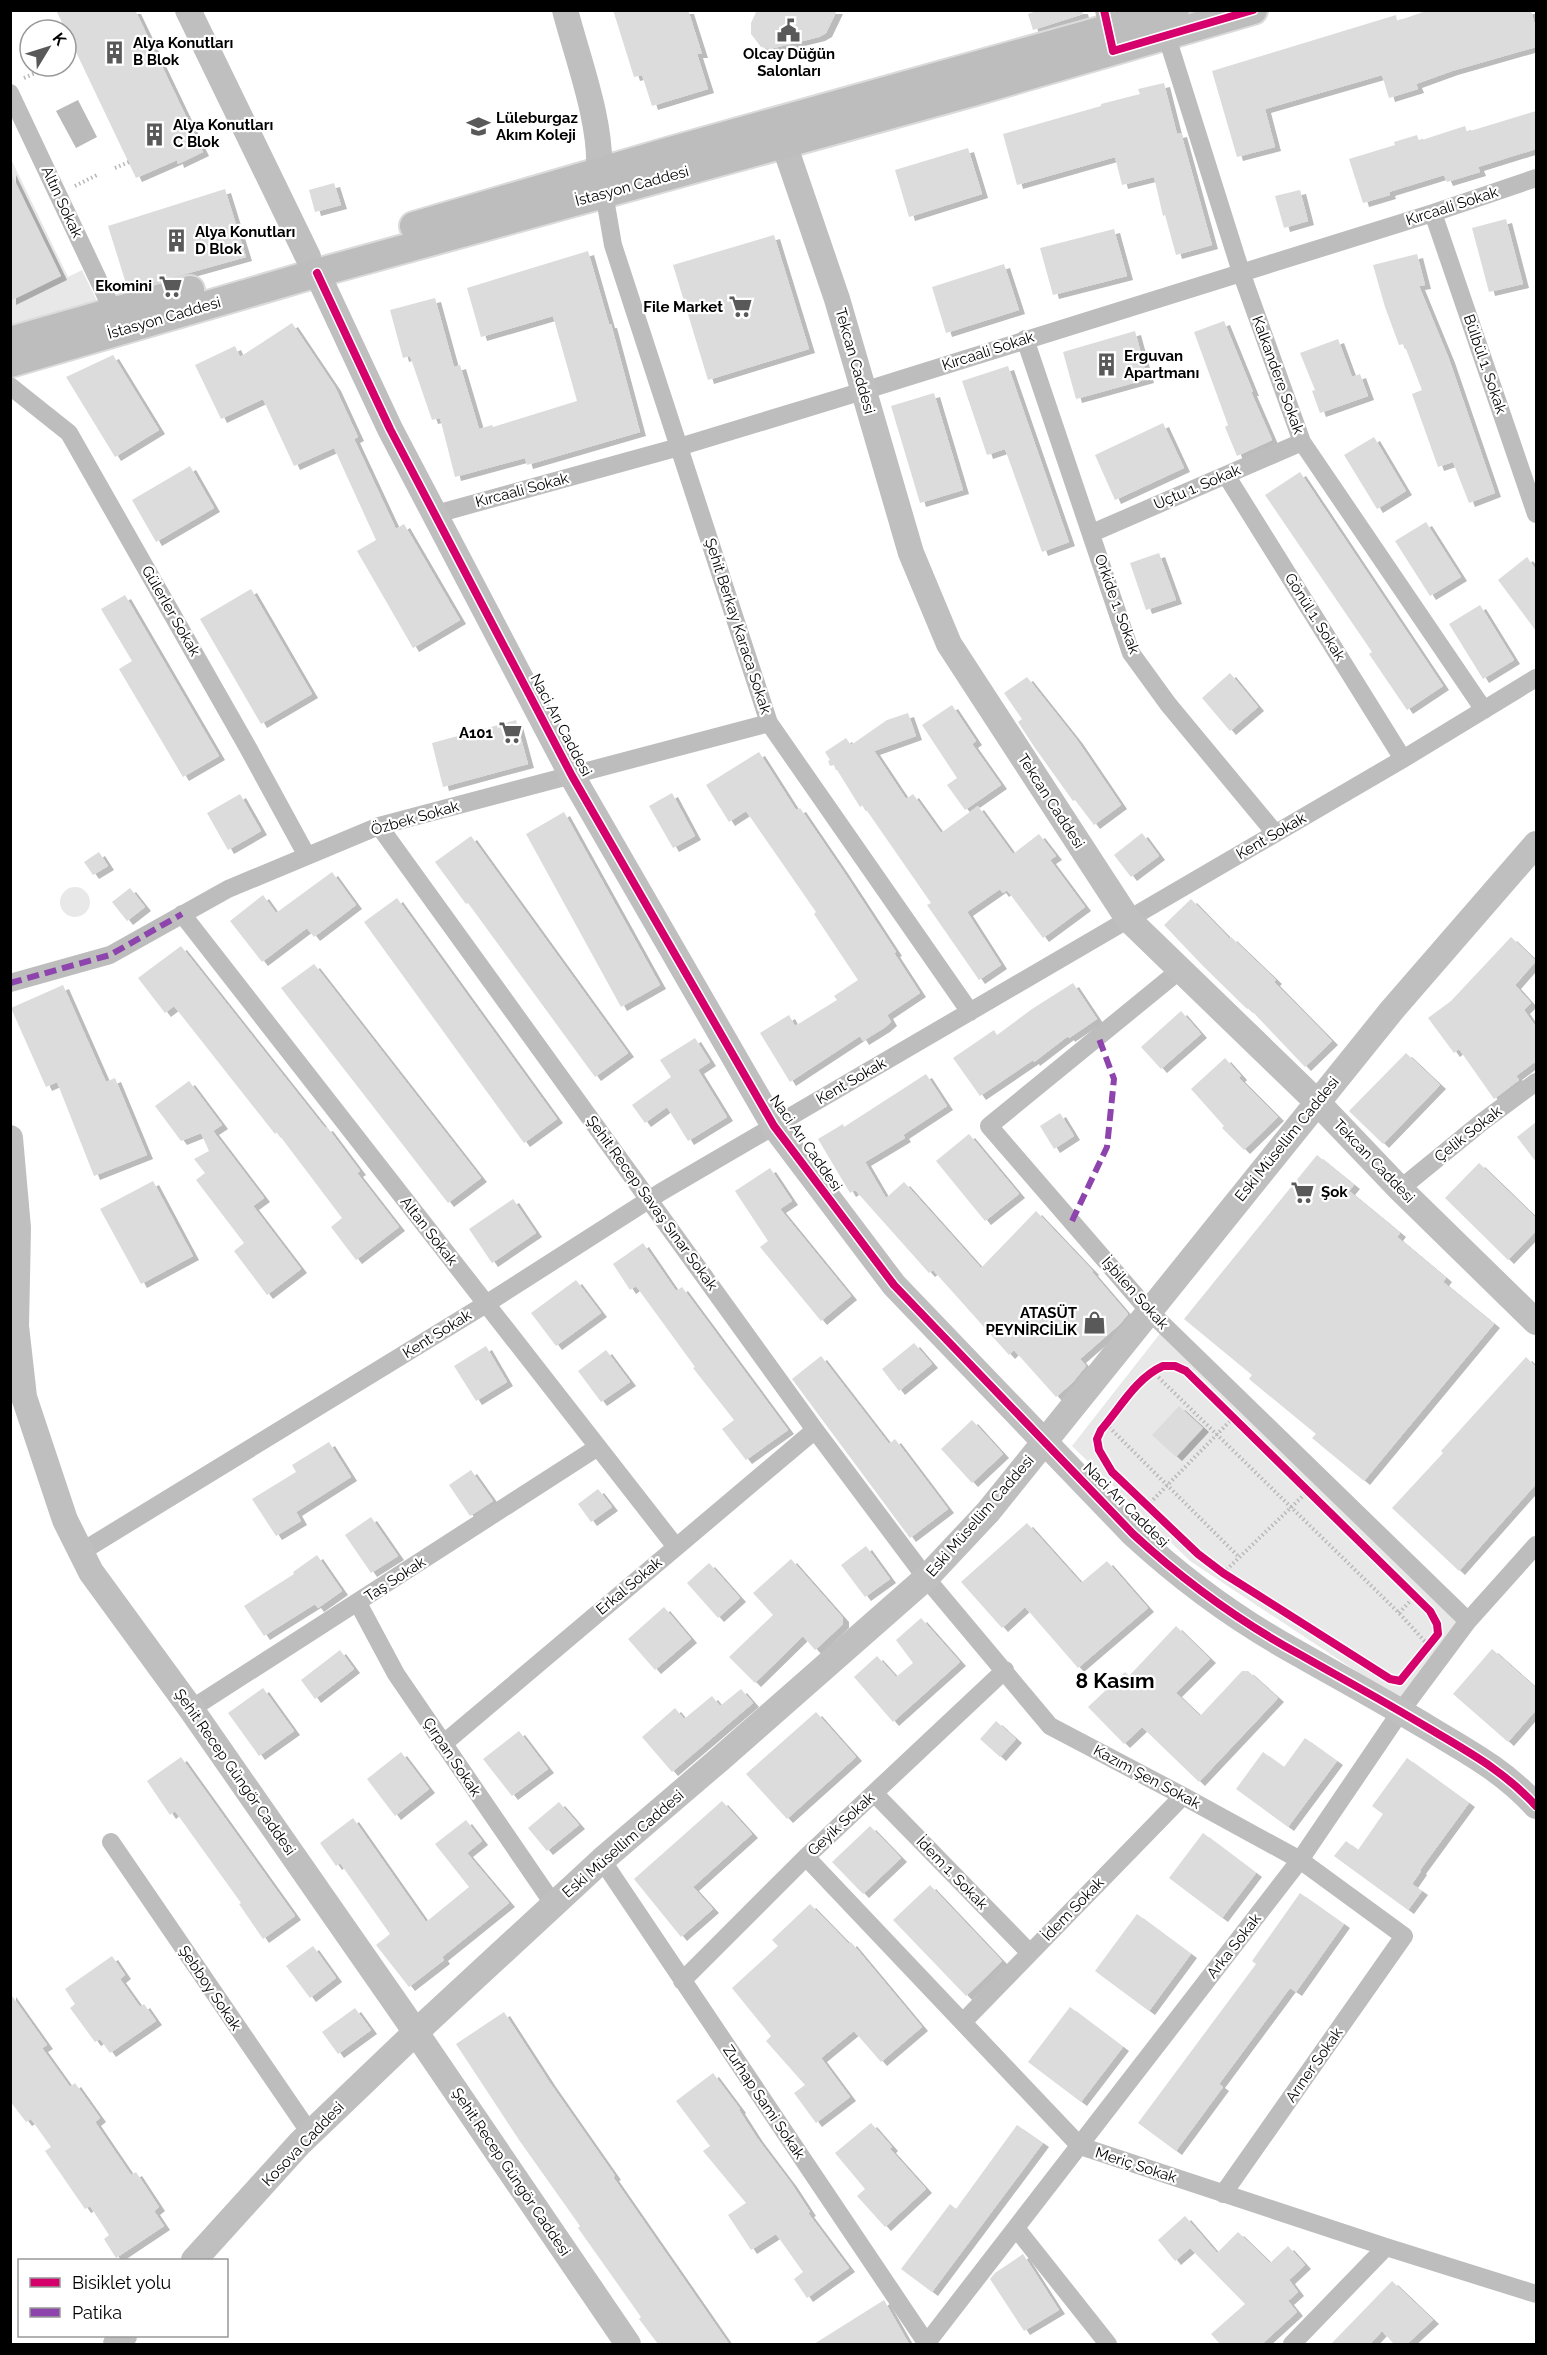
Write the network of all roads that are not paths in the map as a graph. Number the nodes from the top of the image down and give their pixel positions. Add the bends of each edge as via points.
1 (188, 10) edge
2 (565, 10) edge
3 (1253, 10) edge
4 (1171, 22) edge
5 (1108, 30) edge
6 (10, 93) edge
7 (784, 144) junction
8 (1536, 178) edge
9 (601, 183) junction
10 (1433, 213) junction
11 (312, 265) junction
12 (1241, 272) junction
13 (113, 312) junction
14 (1025, 339) junction
15 (10, 341) edge
16 (10, 363) edge
17 (10, 386) edge
18 (863, 391) junction
19 (1302, 442) junction
20 (679, 447) junction
21 (1227, 475) junction
22 (436, 514) junction
23 (1536, 514) edge
24 (1092, 533) junction
25 (1536, 678) edge
26 (1484, 710) junction
27 (769, 723) junction
28 (1403, 759) junction
29 (572, 776) junction
30 (379, 826) junction
31 (1275, 833) junction
32 (1536, 844) edge
33 (307, 856) junction
34 (183, 914) junction
35 (1128, 919) junction
36 (1179, 970) junction
37 (10, 983) edge
38 (970, 1012) junction
39 (1536, 1082) edge
40 (1317, 1102) junction
41 (774, 1126) junction
42 (10, 1138) edge
43 (1400, 1189) junction
44 (650, 1199) junction
45 (486, 1304) junction
46 (1149, 1311) junction
47 (1535, 1317) edge
48 (815, 1430) junction
49 (1044, 1441) junction
50 (598, 1447) junction
51 (1536, 1545) edge
52 (676, 1547) junction
53 (81, 1552) junction
54 (926, 1578) junction
55 (358, 1603) junction
56 (1468, 1622) junction
57 (1005, 1670) junction
58 (191, 1709) junction
59 (1401, 1711) junction
60 (443, 1744) junction
61 (874, 1793) junction
62 (1183, 1796) junction
63 (1536, 1806) edge
64 (111, 1842) dead end
65 (806, 1857) junction
66 (602, 1860) junction
67 (1300, 1860) junction
68 (554, 1905) junction
69 (1404, 1936) joint
70 (1030, 1953) junction
71 (682, 1982) junction
72 (963, 2022) junction
73 (416, 2032) junction
74 (310, 2133) junction
75 (1080, 2146) junction
76 (1223, 2193) junction
77 (1016, 2228) junction
78 (1386, 2247) junction
79 (195, 2259) edge
80 (1536, 2294) edge
81 (628, 2344) edge
82 (926, 2344) edge
83 (1108, 2344) edge
84 (1292, 2344) edge

1 - 11 street, Naci Arı Caddesi
2 - 9 street via 595,123
3 - 4 main road, İstasyon Caddesi
4 - 5 main road, İstasyon Caddesi
4 - 12 street, Kalkandere Sokak
5 - 7 main road, İstasyon Caddesi
5 - 9 main road, İstasyon Caddesi
6 - 13 street, Altın Sokak
7 - 9 main road, İstasyon Caddesi
7 - 18 street, Tekcan Caddesi
8 - 10 street, Kırcaali Sokak
9 - 11 main road, İstasyon Caddesi
9 - 20 street, Şehit Berkay Karaca Sokak via 613,245
10 - 12 street, Kırcaali Sokak
10 - 23 street, Bülbül 1. Sokak
11 - 13 main road, İstasyon Caddesi
11 - 16 main road, İstasyon Caddesi
11 - 22 street, Naci Arı Caddesi via 390,429
12 - 14 street, Kırcaali Sokak
12 - 19 street, Kalkandere Sokak
13 - 15 main road, İstasyon Caddesi
14 - 18 street, Kırcaali Sokak
14 - 24 street, Orkide 1. Sokak
17 - 33 street, Gülerler Sokak via 69,433
18 - 20 street, Kırcaali Sokak
18 - 35 street, Tekcan Caddesi via 911,553 949,644
19 - 21 street, Uçtu 1. Sokak
19 - 26 street, Kalkandere Sokak
20 - 22 street, Kırcaali Sokak
20 - 27 street, Şehit Berkay Karaca Sokak
21 - 24 street, Uçtu 1. Sokak
21 - 28 street, Gönül 1. Sokak
22 - 29 street, Naci Arı Caddesi
24 - 31 street, Orkide 1. Sokak via 1131,652 1168,704
25 - 26 street, Kent Sokak
26 - 28 street, Kent Sokak
27 - 29 street, Özbek Sokak
27 - 38 street, Şehit Berkay Karaca Sokak
28 - 31 street, Kent Sokak
29 - 30 street, Özbek Sokak
29 - 41 street, Naci Arı Caddesi
30 - 33 street, Özbek Sokak
30 - 44 street, Şehit Recep Savaş Sınar Sokak
31 - 35 street, Kent Sokak
32 - 40 street, Eski Müsellim Caddesi
33 - 34 street, Özbek Sokak via 228,889
34 - 37 street, Özbek Sokak via 110,955
34 - 45 street, Altan Sokak
35 - 36 street, Tekcan Caddesi
35 - 38 street, Kent Sokak
36 - 40 street, Tekcan Caddesi
36 - 46 street, İşbilen Sokak via 990,1126
38 - 41 street, Kent Sokak
39 - 43 street, Çelik Sokak
40 - 43 street, Tekcan Caddesi
40 - 46 street, Eski Müsellim Caddesi
41 - 44 street, Kent Sokak
41 - 49 street, Naci Arı Caddesi via 894,1285
42 - 53 street, Şehit Recep Güngör Caddesi via 18,1228 16,1326 24,1397 65,1520
43 - 47 street, Tekcan Caddesi
44 - 45 street, Kent Sokak
44 - 48 street, Şehit Recep Savaş Sınar Sokak
45 - 50 street, Altan Sokak
45 - 53 street, Kent Sokak
46 - 49 street, Eski Müsellim Caddesi
46 - 56 street, İşbilen Sokak
48 - 52 street, Erkal Sokak
48 - 54 street, Şehit Recep Savaş Sınar Sokak
49 - 54 street, Eski Müsellim Caddesi via 988,1512
49 - 59 street, Naci Arı Caddesi via 1133,1534 1202,1594 1294,1652
50 - 52 street, Altan Sokak
50 - 55 street, Taş Sokak
51 - 56 street, Arka Sokak
52 - 60 street, Erkal Sokak
53 - 58 street, Şehit Recep Güngör Caddesi via 91,1572
54 - 57 street, Kazım Şen Sokak
54 - 66 street, Eski Müsellim Caddesi
55 - 58 street, Taş Sokak
55 - 60 street, Çırpan Sokak via 396,1674
56 - 59 street, Arka Sokak via 1432,1649
57 - 61 street, Geyik Sokak
57 - 62 street, Kazım Şen Sokak via 1050,1726
58 - 73 street, Şehit Recep Güngör Caddesi
59 - 63 street, Naci Arı Caddesi via 1495,1767
59 - 67 street, Arka Sokak
60 - 68 street, Çırpan Sokak
61 - 65 street, Geyik Sokak
61 - 70 street, İdem 1. Sokak
62 - 67 street, Kazım Şen Sokak
62 - 70 street, İdem Sokak
64 - 74 street, Şebboy Sokak
65 - 71 street, Geyik Sokak
65 - 72 street, Meriç Sokak
66 - 68 street, Eski Müsellim Caddesi
66 - 71 street, Zurhap Sami Sokak
67 - 69 street, Kazım Şen Sokak
67 - 75 street, Arka Sokak
68 - 73 street, Eski Müsellim Caddesi
69 - 76 street, Arıner Sokak
70 - 72 street, İdem Sokak
71 - 82 street, Zurhap Sami Sokak
72 - 75 street, Meriç Sokak
73 - 74 street, Kosova Caddesi
73 - 81 street, Şehit Recep Güngör Caddesi
74 - 79 street, Kosova Caddesi
75 - 76 street, Meriç Sokak
75 - 77 street, Arka Sokak
76 - 78 street, Meriç Sokak
77 - 82 street, Arka Sokak
77 - 83 street
78 - 80 street, Meriç Sokak
78 - 84 street

